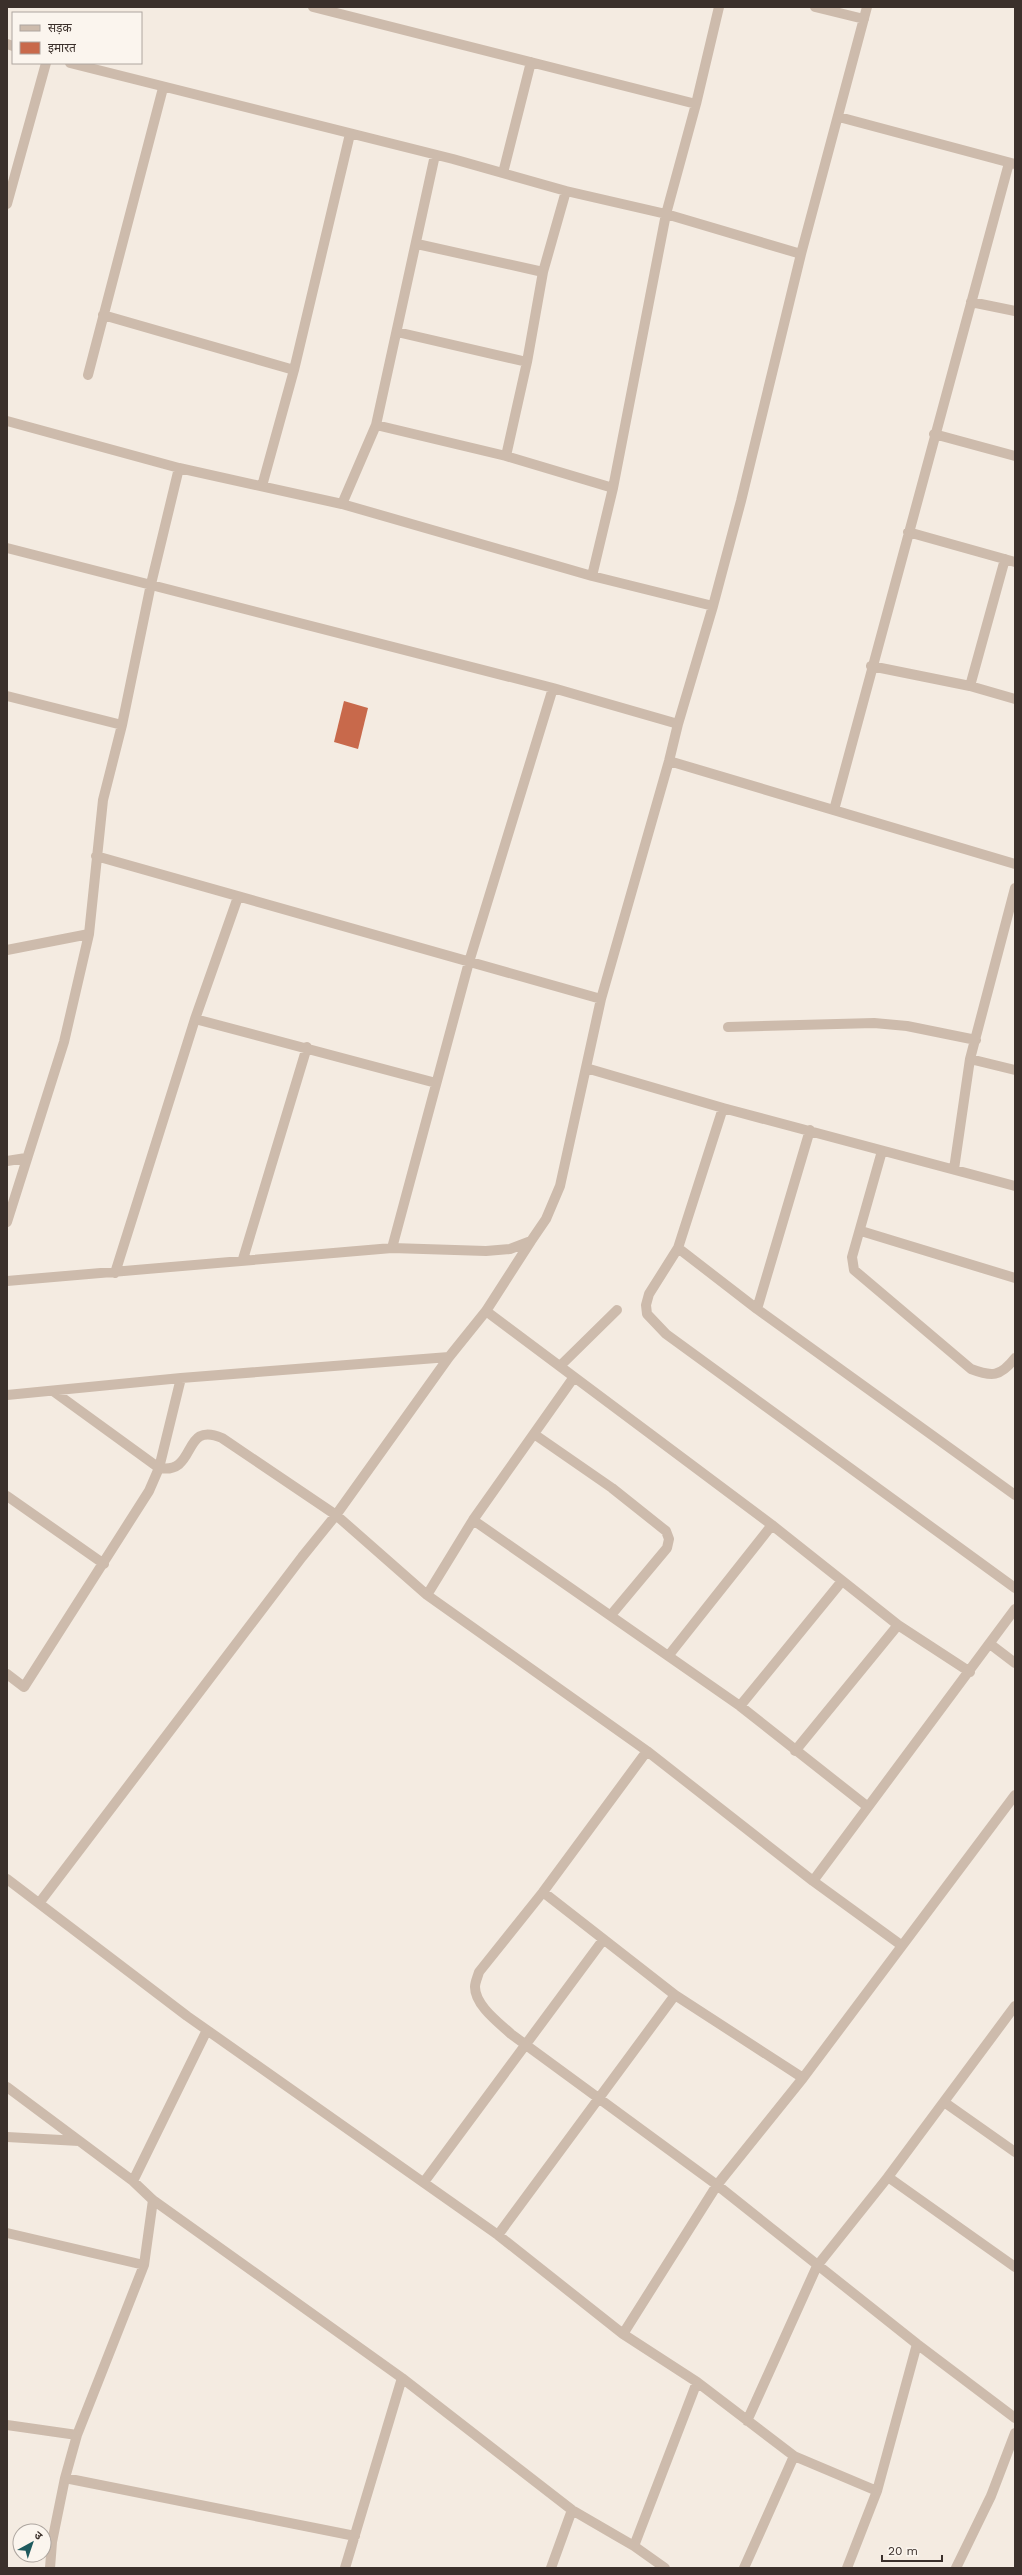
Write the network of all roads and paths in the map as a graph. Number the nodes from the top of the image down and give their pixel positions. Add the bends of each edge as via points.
1 (313, 7) edge
2 (719, 7) edge
3 (815, 7) edge
4 (868, 7) edge
5 (864, 19) junction
6 (531, 62) junction
7 (46, 64) edge
8 (74, 64) edge
9 (163, 88) junction
10 (696, 104) junction
11 (840, 117) junction
12 (350, 134) junction
13 (435, 155) junction
14 (1012, 164) edge
15 (503, 173) junction
16 (566, 191) junction
17 (7, 204) edge
18 (666, 214) junction
19 (417, 244) junction
20 (801, 254) junction
21 (543, 272) junction
22 (971, 302) junction
23 (1015, 311) edge
24 (103, 315) junction
25 (397, 332) junction
26 (527, 362) junction
27 (294, 370) junction
28 (88, 375) dead end
29 (7, 421) edge
30 (376, 425) junction
31 (934, 434) junction
32 (506, 456) junction
33 (1015, 456) edge
34 (179, 468) junction
35 (262, 486) junction
36 (613, 488) junction
37 (342, 504) junction
38 (908, 532) junction
39 (7, 548) edge
40 (1010, 561) edge
41 (592, 576) junction
42 (151, 584) junction
43 (713, 606) junction
44 (871, 666) junction
45 (970, 686) junction
46 (553, 688) junction
47 (7, 696) edge
48 (1015, 699) edge
49 (678, 724) junction
50 (122, 725) junction
51 (669, 761) junction
52 (834, 810) junction
53 (96, 856) junction
54 (1015, 864) edge
55 (1015, 888) edge
56 (238, 897) junction
57 (1011, 925) edge
58 (89, 934) junction
59 (7, 950) edge
60 (469, 962) junction
61 (601, 999) junction
62 (195, 1019) junction
63 (728, 1027) dead end
64 (976, 1040) junction
65 (306, 1048) junction
66 (970, 1059) junction
67 (586, 1068) junction
68 (1015, 1070) edge
69 (436, 1083) junction
70 (723, 1108) junction
71 (810, 1130) junction
72 (882, 1151) junction
73 (26, 1158) junction
74 (7, 1161) edge
75 (954, 1169) junction
76 (1015, 1186) edge
77 (7, 1222) edge
78 (861, 1231) junction
79 (531, 1241) junction
80 (392, 1248) junction
81 (678, 1248) junction
82 (243, 1259) junction
83 (115, 1273) junction
84 (1015, 1278) edge
85 (7, 1281) edge
86 (757, 1309) junction
87 (617, 1310) dead end
88 (486, 1312) junction
89 (449, 1357) junction
90 (1015, 1358) edge
91 (560, 1366) junction
92 (574, 1376) junction
93 (181, 1378) junction
94 (53, 1391) junction
95 (7, 1395) edge
96 (534, 1434) junction
97 (159, 1468) junction
98 (1015, 1494) edge
99 (7, 1496) edge
100 (336, 1515) junction
101 (473, 1520) junction
102 (772, 1525) junction
103 (104, 1564) junction
104 (842, 1581) junction
105 (1015, 1588) edge
106 (427, 1595) junction
107 (1015, 1609) edge
108 (611, 1615) junction
109 (898, 1625) junction
110 (990, 1644) junction
111 (669, 1655) junction
112 (1015, 1663) edge
113 (970, 1672) junction
114 (7, 1674) edge
115 (740, 1706) junction
116 (795, 1751) junction
117 (647, 1752) junction
118 (1015, 1795) edge
119 (868, 1807) junction
120 (7, 1879) edge
121 (813, 1881) junction
122 (543, 1892) junction
123 (40, 1902) junction
124 (603, 1940) junction
125 (900, 1945) junction
126 (675, 1995) junction
127 (1015, 2006) edge
128 (207, 2030) junction
129 (524, 2044) junction
130 (803, 2078) junction
131 (7, 2087) edge
132 (599, 2097) junction
133 (944, 2102) junction
134 (7, 2137) edge
135 (79, 2142) junction
136 (1015, 2152) edge
137 (888, 2177) junction
138 (133, 2181) junction
139 (424, 2182) junction
140 (717, 2185) junction
141 (154, 2200) junction
142 (7, 2233) edge
143 (498, 2235) junction
144 (144, 2265) junction
145 (817, 2266) junction
146 (1015, 2267) edge
147 (623, 2334) junction
148 (917, 2344) junction
149 (402, 2378) junction
150 (697, 2382) junction
151 (1015, 2418) edge
152 (747, 2421) junction
153 (7, 2425) edge
154 (1015, 2433) edge
155 (77, 2435) junction
156 (794, 2456) junction
157 (65, 2478) junction
158 (877, 2491) junction
159 (572, 2510) junction
160 (355, 2536) junction
161 (634, 2546) junction
162 (50, 2568) edge
163 (345, 2568) edge
164 (551, 2568) edge
165 (665, 2568) edge
166 (744, 2568) edge
167 (847, 2568) edge
168 (956, 2568) edge

1 - 6 street
2 - 10 street
3 - 5 street
4 - 5 street
5 - 11 street
6 - 10 street
6 - 15 street
7 - 17 street
8 - 9 street
9 - 12 street
9 - 24 street
10 - 18 street
11 - 14 street
11 - 20 street
12 - 13 street
12 - 27 street
13 - 15 street
13 - 19 street
14 - 22 street
15 - 16 street
16 - 18 street
16 - 21 street
18 - 20 street
18 - 36 street
19 - 21 street
19 - 25 street
20 - 43 street
21 - 26 street
22 - 23 street
22 - 31 street
24 - 27 street
24 - 28 street
25 - 26 street
25 - 30 street
26 - 32 street
27 - 35 street
29 - 34 street
30 - 32 street
30 - 37 street
31 - 33 street
31 - 38 street
32 - 36 street
34 - 35 street
34 - 42 street
35 - 37 street
36 - 41 street
37 - 41 street
38 - 40 street
38 - 44 street
39 - 42 street
40 - 45 street
41 - 43 street
42 - 46 street
42 - 50 street
43 - 49 street
44 - 45 street
44 - 52 street
45 - 48 street
46 - 49 street
46 - 60 street
47 - 50 street
49 - 51 street
50 - 53 street via 103,800
51 - 52 street
51 - 61 street
52 - 54 street
53 - 56 street
53 - 58 street
55 - 57 street
56 - 60 street
56 - 62 street
57 - 64 street
58 - 59 street
58 - 73 street via 64,1042
60 - 61 street
60 - 69 street
61 - 67 street
62 - 65 street
62 - 83 street
63 - 64 street via 874,1024 907,1026
64 - 66 street
65 - 69 street
65 - 82 street
66 - 68 street
66 - 75 street
67 - 70 street
67 - 79 street via 560,1186 546,1219
69 - 80 street
70 - 71 street
70 - 81 street
71 - 72 street
71 - 86 street
72 - 75 street
72 - 78 street
73 - 74 street
73 - 77 street
75 - 76 street
78 - 84 street
78 - 90 street via 852,1257 854,1270 971,1369 988,1376 1000,1373
79 - 80 street via 510,1249 486,1251
79 - 88 street
80 - 82 street
81 - 86 street
81 - 105 street via 649,1294 646,1305 647,1314 666,1334
82 - 83 street
83 - 85 street
86 - 98 street
87 - 91 street
88 - 89 street
88 - 91 street
89 - 93 street
89 - 100 street
91 - 92 street
92 - 96 street
92 - 102 street
93 - 94 street
93 - 97 street
94 - 95 street
94 - 97 street
96 - 101 street
96 - 108 street via 612,1488 666,1531 669,1539 667,1548
97 - 100 street via 169,1470 178,1467 194,1439 203,1433 210,1433 222,1438
97 - 103 street via 149,1491
99 - 103 street
100 - 106 street
100 - 123 street
101 - 106 street
101 - 108 street
102 - 104 street
102 - 111 street
103 - 114 street via 24,1687
104 - 109 street
104 - 115 street
106 - 117 street
107 - 110 street
108 - 111 street
109 - 113 street
109 - 116 street
110 - 112 street
110 - 113 street
111 - 115 street
113 - 119 street
115 - 116 street
116 - 119 street
117 - 121 street
117 - 122 street
118 - 125 street
119 - 121 street
120 - 123 street
121 - 125 street
122 - 124 street
122 - 129 street via 479,1972 475,1987 478,1998 493,2017
123 - 128 street
124 - 126 street
124 - 129 street
125 - 130 street
126 - 130 street
126 - 132 street
127 - 133 street
128 - 138 street
128 - 139 street
129 - 132 street
129 - 139 street
130 - 140 street
131 - 135 street
132 - 140 street
132 - 143 street
133 - 136 street
133 - 137 street
134 - 135 street
135 - 138 street
137 - 145 street
137 - 146 street
138 - 141 street
139 - 143 street
140 - 145 street
140 - 147 street
141 - 144 street
141 - 149 street
142 - 144 street
143 - 147 street
144 - 155 street
145 - 148 street
145 - 152 street
147 - 150 street
148 - 151 street
148 - 158 street
149 - 159 street
149 - 160 street
150 - 152 street
150 - 161 street
152 - 156 street
153 - 155 street
154 - 168 street via 991,2496
155 - 157 street
156 - 158 street
156 - 166 street
157 - 160 street
157 - 162 street via 52,2542
158 - 167 street
159 - 161 street
159 - 164 street
160 - 163 street
161 - 165 street

